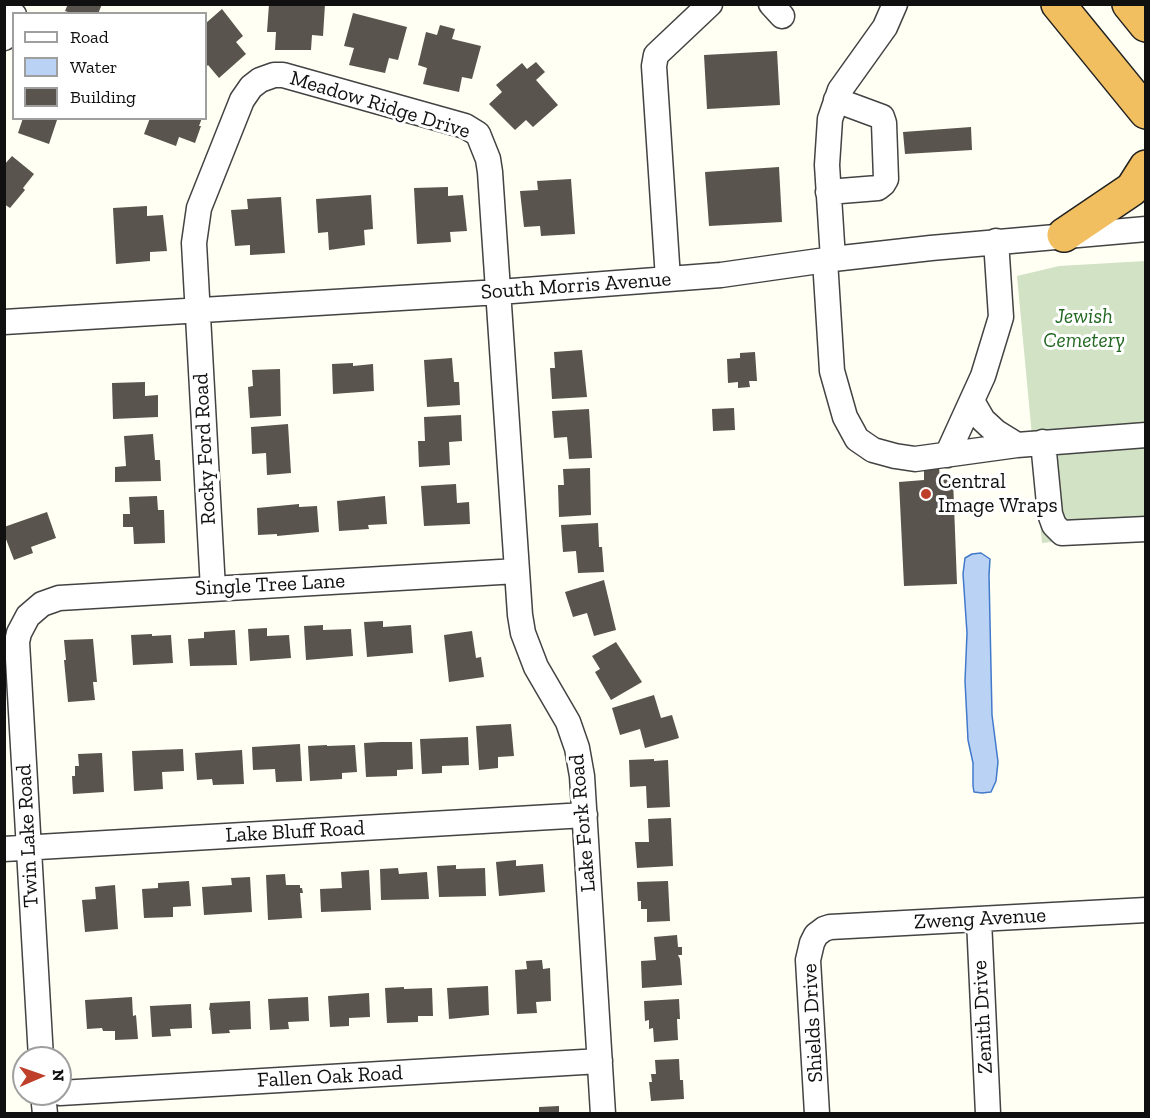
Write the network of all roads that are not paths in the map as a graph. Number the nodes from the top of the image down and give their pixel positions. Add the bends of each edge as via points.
1 (710, 4) edge
2 (895, 4) edge
3 (1058, 4) edge
4 (1129, 4) edge
5 (12, 19) edge
6 (1146, 25) edge
7 (4, 38) edge
8 (836, 99) junction
9 (1143, 114) edge
10 (1146, 167) edge
11 (828, 192) junction
12 (1146, 229) edge
13 (1064, 236) junction
14 (996, 241) junction
15 (829, 259) junction
16 (668, 279) junction
17 (499, 292) junction
18 (197, 310) junction
19 (4, 322) edge
20 (972, 401) junction
21 (1146, 435) edge
22 (1044, 442) junction
23 (1017, 445) junction
24 (947, 454) junction
25 (1146, 529) edge
26 (517, 571) junction
27 (213, 589) junction
28 (28, 616) joint
29 (585, 814) junction
30 (16, 849) edge
31 (1145, 910) edge
32 (1146, 916) edge
33 (979, 920) junction
34 (816, 935) joint
35 (40, 1046) edge
36 (600, 1061) junction
37 (72, 1093) edge
38 (603, 1113) edge
39 (818, 1113) edge
40 (988, 1113) edge

1 - 16 street via 656,55 654,66
2 - 8 street via 885,27
3 - 9 highway
4 - 6 highway
5 - 7 street
8 - 11 street via 827,139
8 - 11 street via 882,117 886,179 878,188
10 - 13 highway via 1132,189
11 - 15 street
12 - 13 street, South Morris Avenue
13 - 14 street, South Morris Avenue
14 - 15 street, South Morris Avenue
14 - 20 street via 1001,317
15 - 16 street, South Morris Avenue
15 - 24 street via 832,371 845,417 856,439 873,450 895,456 915,459
16 - 17 street, South Morris Avenue
17 - 18 street, South Morris Avenue
17 - 18 street, Meadow Ridge Drive via 490,172 478,134 465,126 274,75 251,87 242,100 199,208 194,243
17 - 26 street, Lake Fork Road
18 - 19 street, South Morris Avenue
18 - 27 street, Rocky Ford Road
20 - 23 street via 983,420
20 - 24 street
21 - 22 street
22 - 23 street
22 - 25 street via 1050,514 1062,533
23 - 24 street
26 - 27 street, Single Tree Lane
26 - 29 street, Lake Fork Road via 520,615 529,650 568,722 577,748
27 - 28 street, Single Tree Lane via 59,598 42,604
28 - 30 street, Twin Lake Road via 17,642
29 - 30 street, Lake Bluff Road
29 - 36 street, Lake Fork Road
30 - 35 street, Twin Lake Road
31 - 32 street
31 - 33 street, Zweng Avenue
33 - 34 street, Zweng Avenue via 830,927
33 - 40 street, Zenith Drive
34 - 39 street, Shields Drive via 808,960
36 - 37 street, Fallen Oak Road
36 - 38 street, Lake Fork Road

